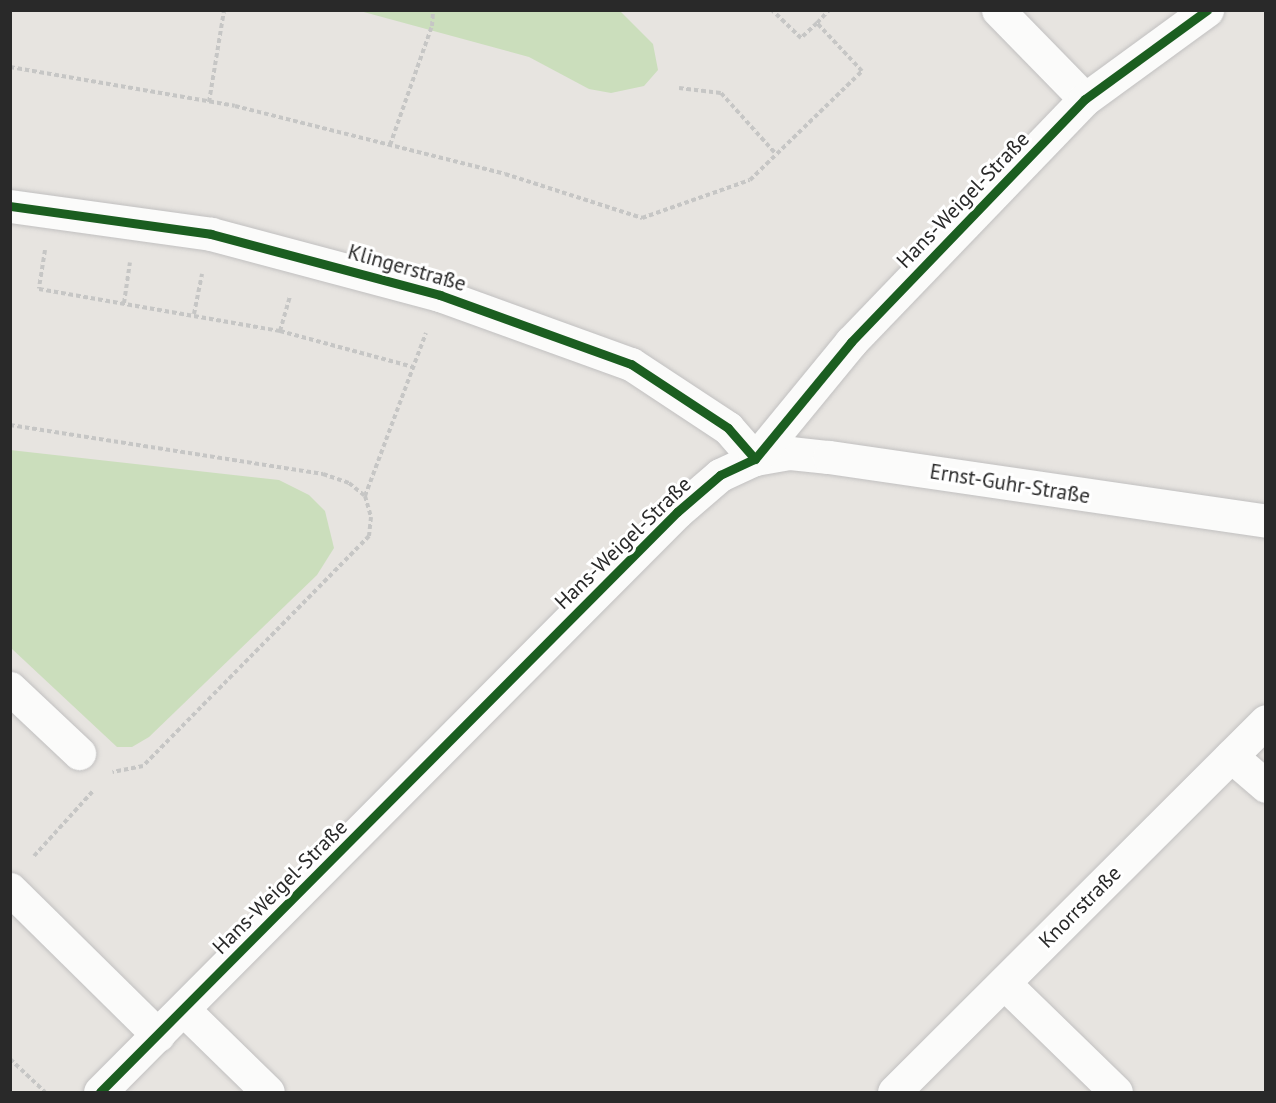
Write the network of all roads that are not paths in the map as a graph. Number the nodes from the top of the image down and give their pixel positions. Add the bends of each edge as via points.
1 (998, 10) edge
2 (1207, 10) edge
3 (1085, 99) junction
4 (10, 206) edge
5 (755, 459) junction
6 (1266, 521) edge
7 (10, 688) edge
8 (1266, 721) edge
9 (79, 753) road end
10 (1231, 756) junction
11 (1266, 786) edge
12 (18, 877) edge
13 (1004, 983) junction
14 (184, 1010) junction
15 (158, 1035) junction
16 (100, 1092) edge
17 (268, 1092) edge
18 (894, 1092) edge
19 (1116, 1092) edge

1 - 3 street
2 - 3 street, Hans-Weigel-Straße
3 - 5 street, Hans-Weigel-Straße via 851,342
4 - 5 street, Klingerstraße via 211,234 440,295 630,363 728,428
5 - 6 street, Ernst-Guhr-Straße via 790,453 829,457
5 - 14 street, Hans-Weigel-Straße via 720,475 676,512
7 - 9 street
8 - 10 street, Knorrstraße
10 - 11 street
10 - 13 street, Knorrstraße
12 - 15 street
13 - 18 street, Knorrstraße
13 - 19 street
14 - 15 street, Hans-Weigel-Straße
14 - 17 street
15 - 16 street, Hans-Weigel-Straße

